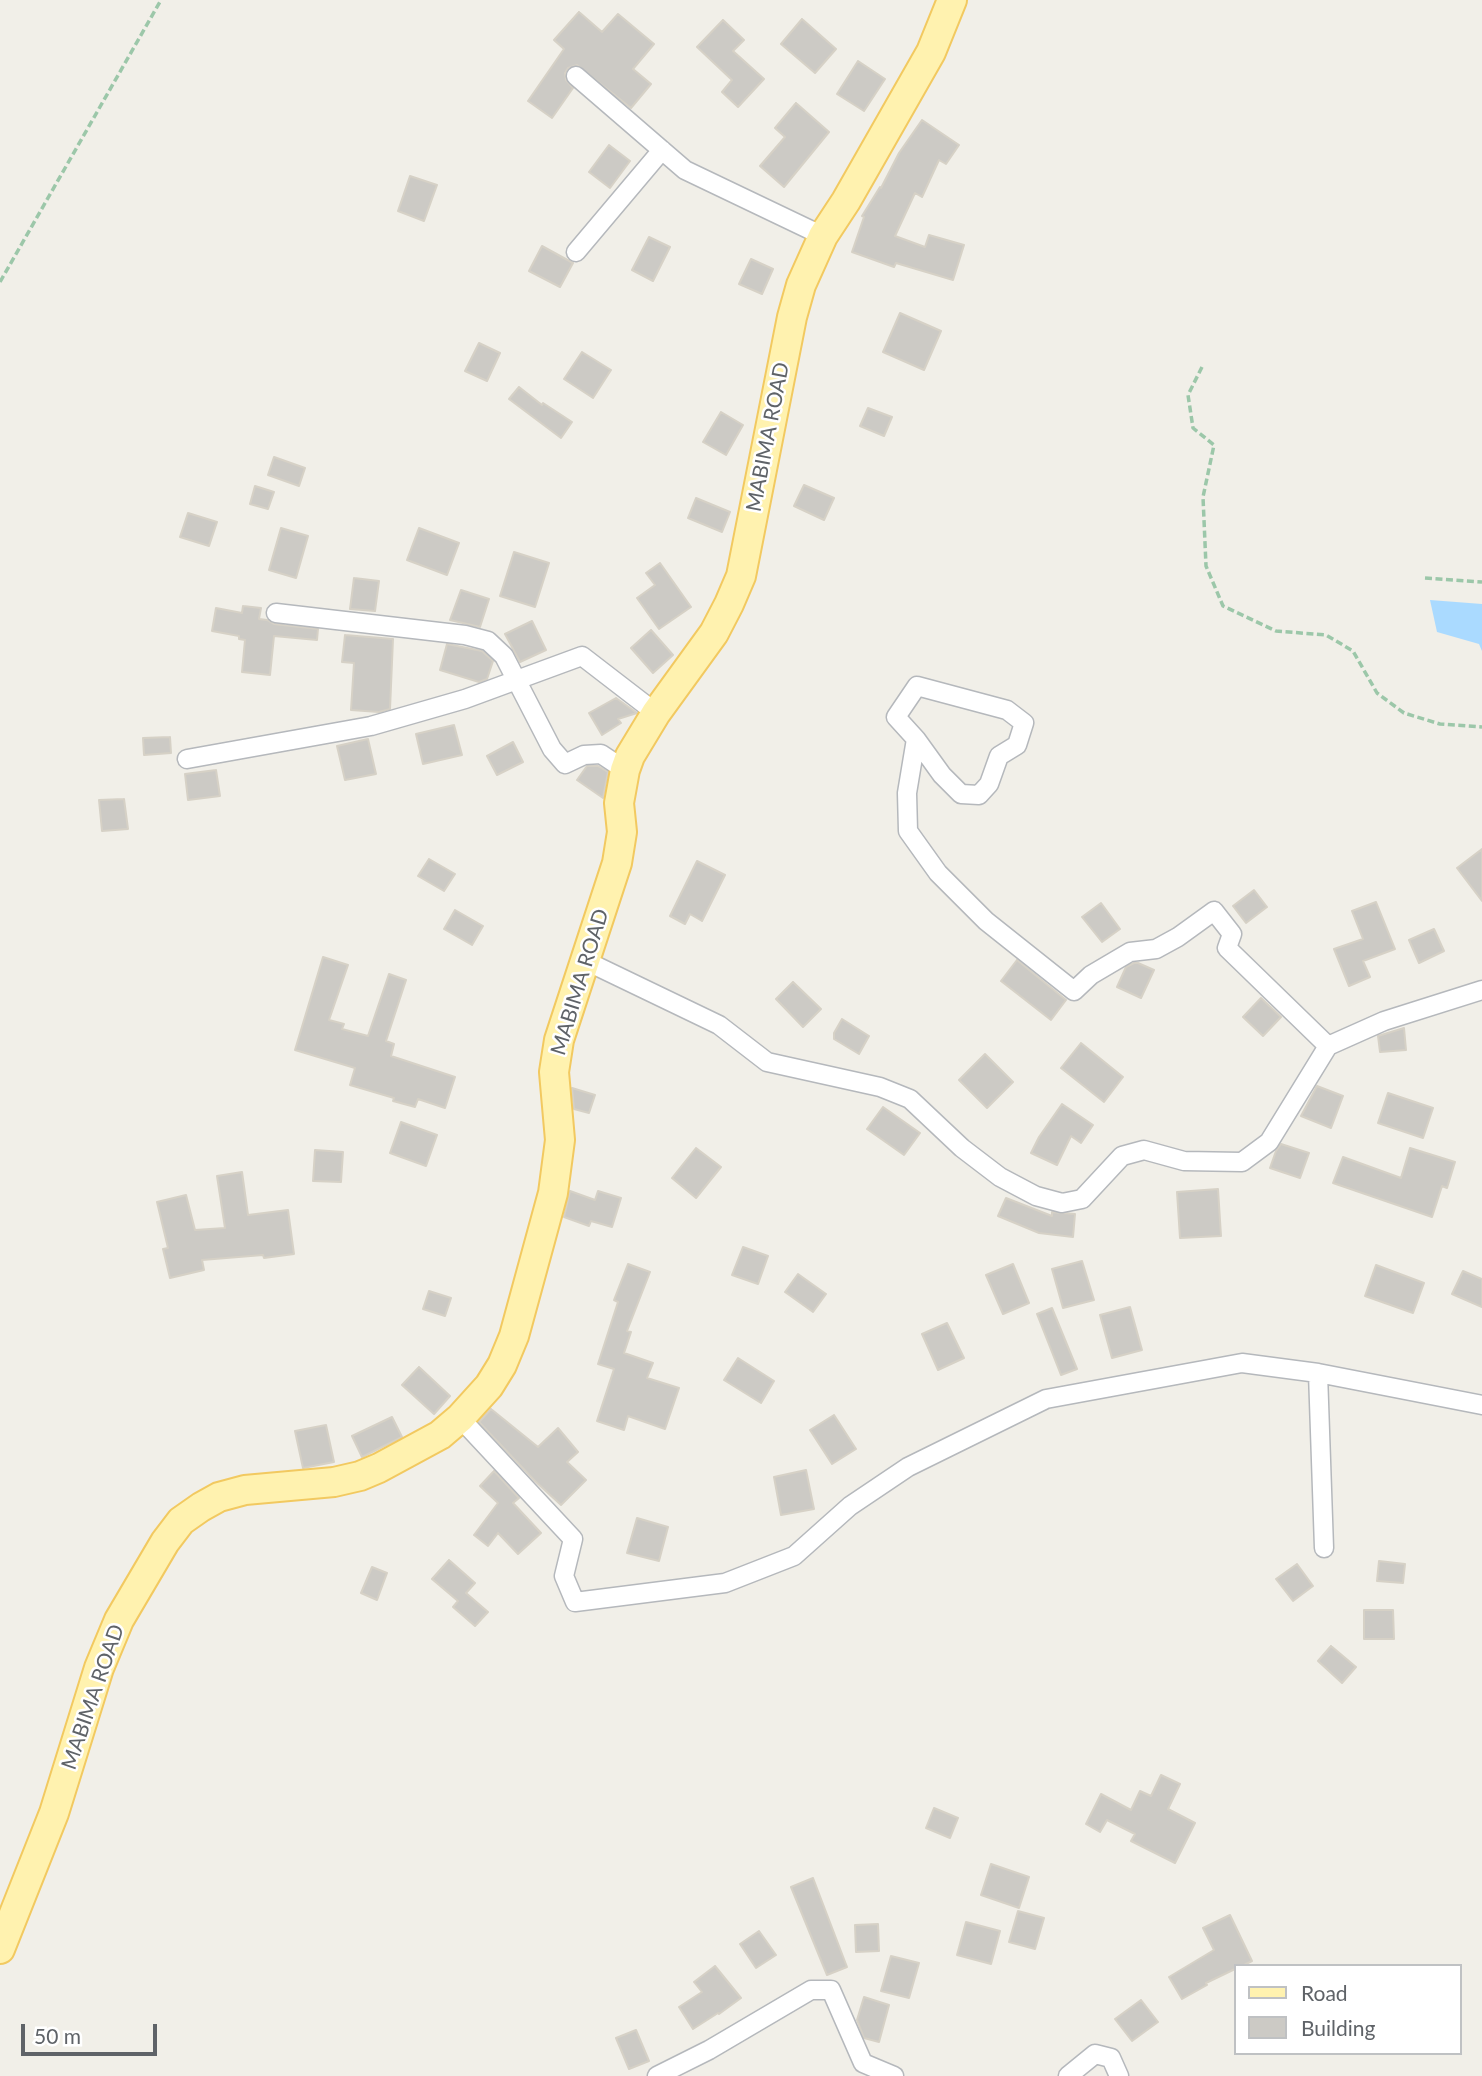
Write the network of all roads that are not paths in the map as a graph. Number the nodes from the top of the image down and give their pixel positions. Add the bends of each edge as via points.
1 (953, 0) edge
2 (576, 76) dead end
3 (662, 150) junction
4 (823, 236) junction
5 (576, 252) dead end
6 (276, 613) dead end
7 (516, 680) junction
8 (656, 713) junction
9 (916, 739) junction
10 (187, 759) dead end
11 (625, 770) junction
12 (586, 961) junction
13 (1482, 990) edge
14 (1328, 1046) junction
15 (1318, 1373) junction
16 (1482, 1405) edge
17 (460, 1418) junction
18 (1324, 1548) dead end
19 (0, 1949) edge
20 (657, 2076) edge
21 (894, 2076) edge
22 (1068, 2076) edge
23 (1119, 2076) edge

1 - 4 main road, MABIMA ROAD via 901,107
2 - 3 street
3 - 4 street via 685,170
3 - 5 street
4 - 8 main road, MABIMA ROAD via 792,317 741,576 714,633
6 - 7 street via 488,641 504,656
7 - 8 street via 582,656
7 - 10 street via 371,726
7 - 11 street via 552,749 565,764 584,755 601,754
8 - 11 main road, MABIMA ROAD
9 - 9 street via 961,794 979,795 989,784 999,756 1017,745 1024,723 1007,710 917,686 896,717
9 - 14 street via 907,793 908,831 938,873 985,921 1074,991 1120,958 1178,937 1214,911 1231,934 1227,948
11 - 12 main road, MABIMA ROAD via 617,863
12 - 14 street via 719,1025 767,1062 880,1087 910,1100 1000,1177 1036,1196 1062,1203 1082,1199 1122,1156 1144,1150 1184,1161 1242,1162 1269,1142
12 - 17 main road, MABIMA ROAD via 559,1040 554,1072 560,1140 553,1193 530,1280 502,1365
13 - 14 street via 1384,1021
15 - 16 street
15 - 17 street via 1242,1363 1046,1399 908,1467 850,1506 794,1556 724,1583 575,1602 564,1576 573,1539
15 - 18 street
17 - 19 main road, MABIMA ROAD via 440,1435 360,1476 245,1490 219,1497 181,1521 119,1620 99,1668 54,1813
20 - 21 street via 811,1990 831,1990 863,2063
22 - 23 street via 1095,2054 1111,2058

